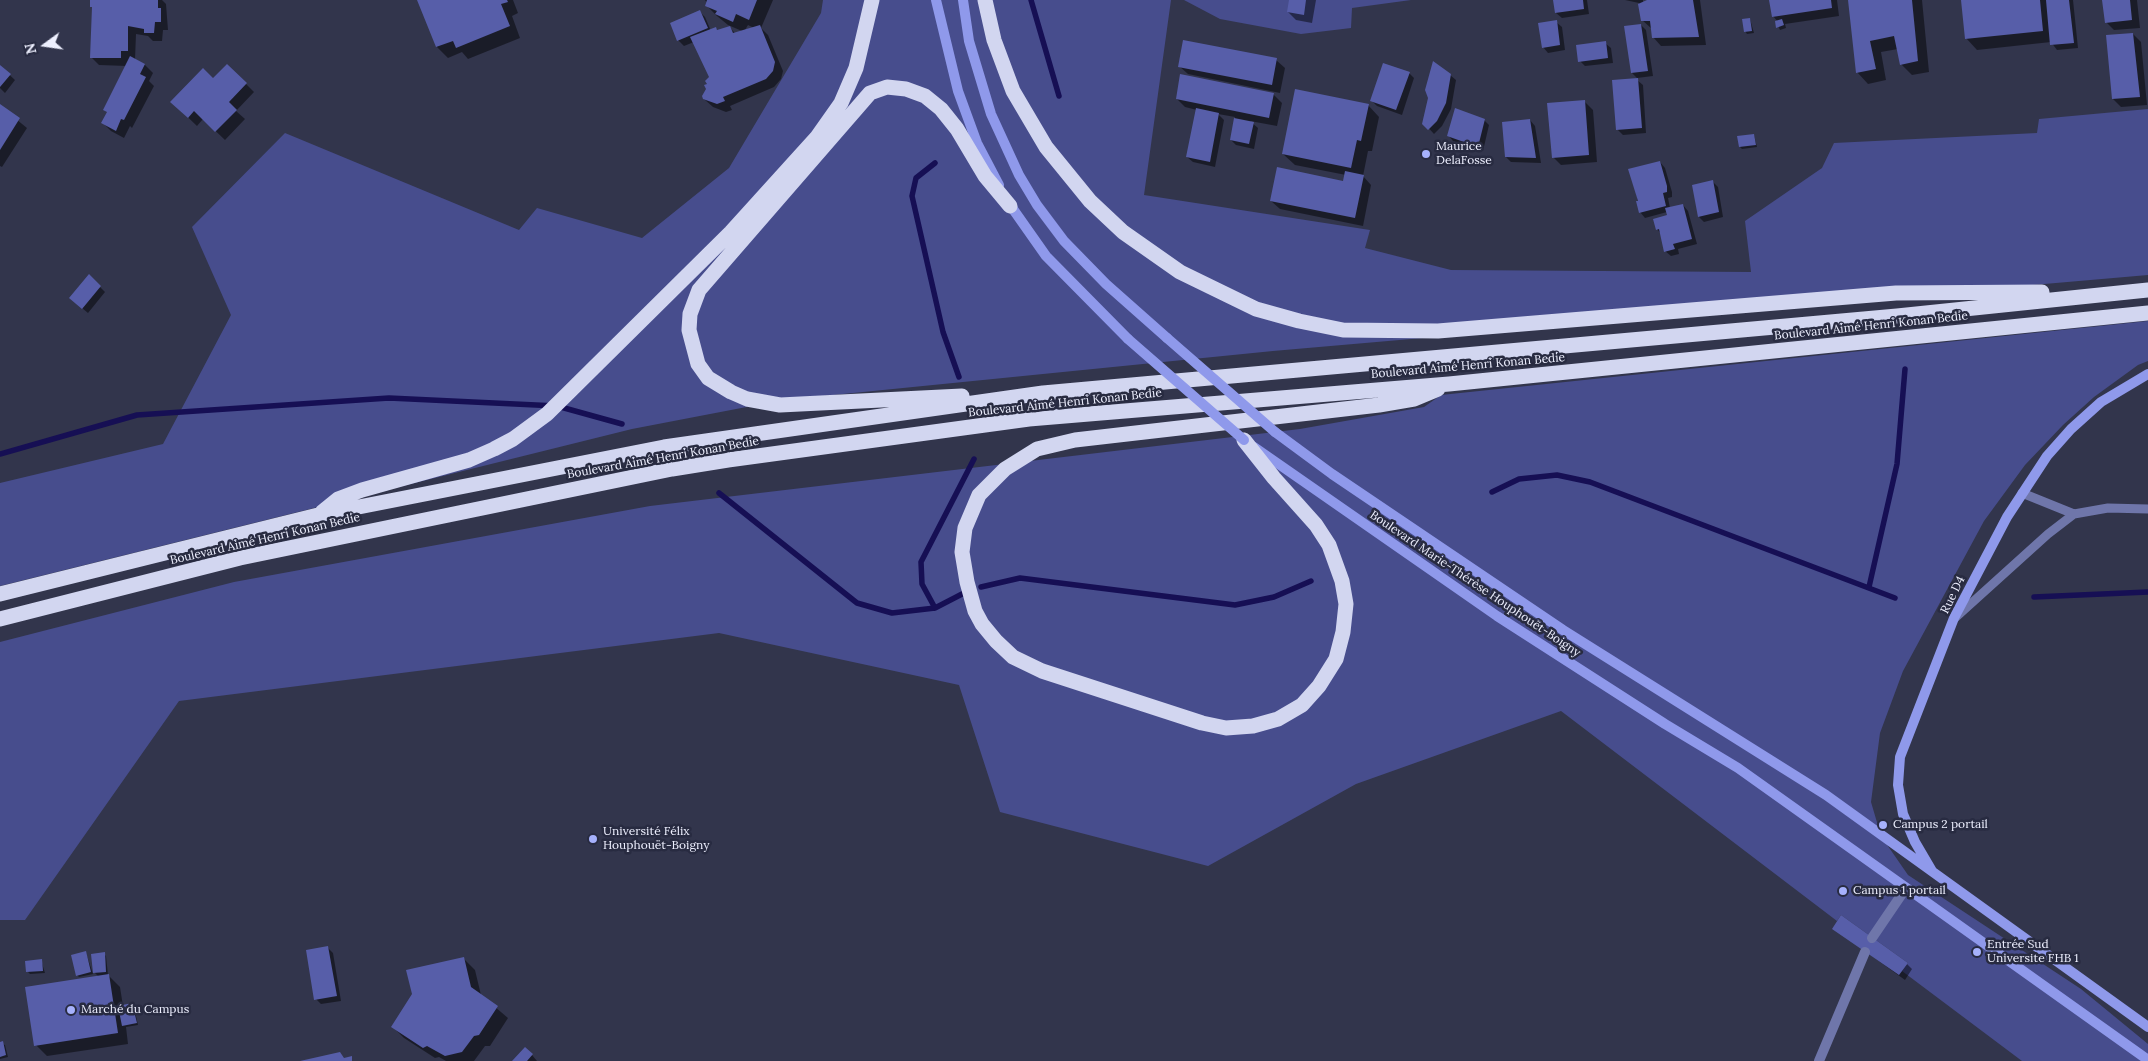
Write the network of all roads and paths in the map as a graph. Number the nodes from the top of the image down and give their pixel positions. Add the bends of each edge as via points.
1 (872, 0) edge
2 (936, 0) edge
3 (963, 0) edge
4 (985, 0) edge
5 (1010, 206) junction
6 (2142, 290) edge
7 (2148, 313) edge
8 (2148, 374) edge
9 (1449, 384) junction
10 (1043, 393) junction
11 (1244, 440) junction
12 (2022, 493) junction
13 (2148, 509) edge
14 (318, 514) junction
15 (2074, 514) junction
16 (0, 594) edge
17 (1954, 618) junction
18 (0, 619) edge
19 (1936, 876) junction
20 (1906, 888) junction
21 (1872, 938) dead end
22 (1865, 952) dead end
23 (2148, 1027) edge
24 (2148, 1060) edge
25 (1819, 1061) edge

1 - 14 highway via 856,68 841,103 817,137 732,232 547,414 513,439 469,460 362,490 338,499
2 - 5 main road, Boulevard Marie-Thérèse Houphouët-Boigny via 956,83 977,143
3 - 19 main road, Boulevard Marie-Thérèse Houphouët-Boigny, bridge via 969,40 991,114 1019,175 1037,205 1064,240 1099,276 1167,338 1275,432 1332,474 1563,630 1826,795
4 - 6 highway via 994,40 1013,91 1046,147 1090,201 1123,232 1180,272 1256,308 1299,321 1343,330 1438,331 1896,293
5 - 10 highway via 986,176 952,122 925,96 887,87 870,93 699,290 690,314 690,339 698,364 708,378 747,399 780,405
5 - 11 main road, Boulevard Marie-Thérèse Houphouët-Boigny, bridge via 1061,274 1128,339
6 - 10 highway, Boulevard Aimé Henri Konan Bedie
7 - 9 highway, Boulevard Aimé Henri Konan Bedie
8 - 12 main road, Rue D4 via 2101,402 2071,428
9 - 11 highway via 1405,401 1075,440 1037,449 1005,469 979,495 965,528 962,552 967,582 982,624 1014,657 1042,671 1202,723 1226,728 1253,726 1278,719 1302,705 1336,659 1346,604 1342,581 1329,545 1316,525
9 - 18 highway, Boulevard Aimé Henri Konan Bedie via 1029,419 672,469 240,558
10 - 14 highway, Boulevard Aimé Henri Konan Bedie via 664,447
11 - 20 main road, Boulevard Marie-Thérèse Houphouët-Boigny via 1497,616 1738,768
12 - 15 lane
12 - 17 main road, Rue D4
13 - 15 lane via 2108,508
14 - 16 highway, Boulevard Aimé Henri Konan Bedie
15 - 17 lane
17 - 19 main road, Rue D4 via 1900,758 1898,785 1903,814 1915,842
19 - 23 main road, Boulevard Marie-Thérèse Houphouët-Boigny
20 - 21 street
20 - 24 main road, Boulevard Marie-Thérèse Houphouët-Boigny
22 - 25 street

